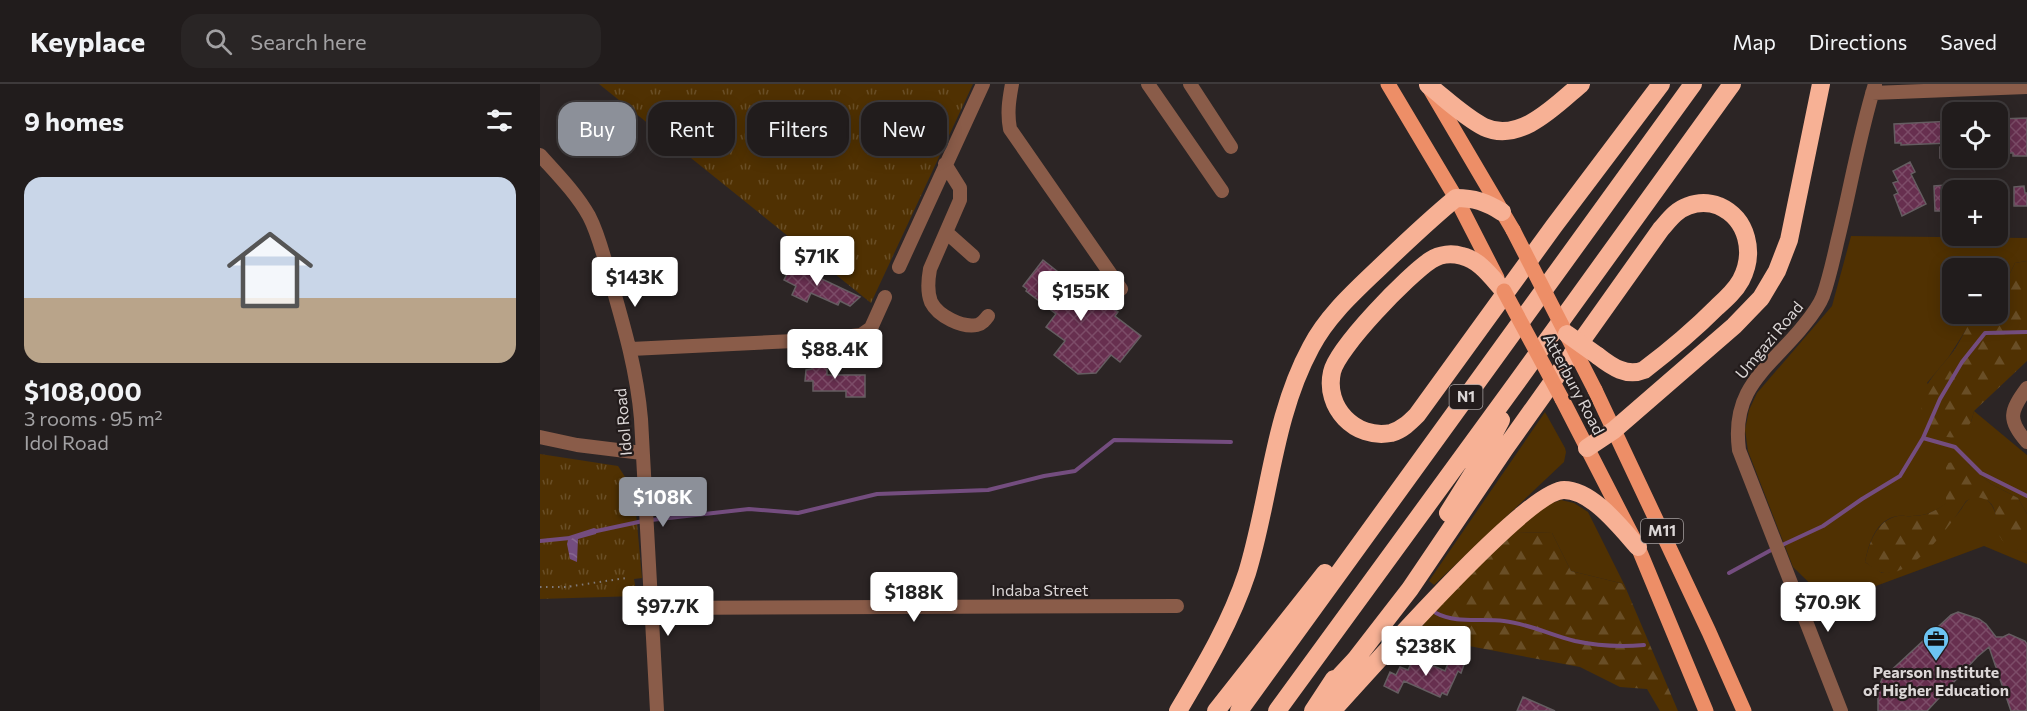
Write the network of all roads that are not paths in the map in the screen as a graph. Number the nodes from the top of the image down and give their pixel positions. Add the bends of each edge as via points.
1 (983, 84) edge
2 (1012, 84) edge
3 (1148, 84) edge
4 (1190, 84) edge
5 (1388, 84) edge
6 (1581, 84) edge
7 (1661, 84) edge
8 (1693, 84) edge
9 (1732, 84) edge
10 (1821, 84) edge
11 (1427, 85) edge
12 (2027, 87) edge
13 (1873, 89) edge
14 (1232, 147) dead end
15 (540, 155) edge
16 (945, 164) junction
17 (1222, 191) dead end
18 (1456, 198) junction
19 (1502, 212) junction
20 (946, 232) junction
21 (974, 256) dead end
22 (1480, 258) junction
23 (898, 267) dead end
24 (1120, 289) dead end
25 (1504, 291) joint
26 (885, 297) dead end
27 (988, 316) dead end
28 (1567, 334) junction
29 (631, 349) junction
30 (1517, 382) junction
31 (2027, 388) edge
32 (1614, 430) junction
33 (540, 437) edge
34 (2027, 442) edge
35 (1587, 448) junction
36 (642, 453) junction
37 (1418, 464) junction
38 (1638, 547) junction
39 (1177, 606) dead end
40 (651, 608) junction
41 (1327, 690) junction
42 (657, 711) edge
43 (1178, 711) edge
44 (1216, 711) edge
45 (1239, 711) edge
46 (1277, 711) edge
47 (1313, 711) edge
48 (1332, 711) edge
49 (1706, 711) edge
50 (1744, 711) edge
51 (1841, 711) edge

1 - 16 street via 958,125
2 - 24 street via 1010,129
3 - 17 street
4 - 14 street
5 - 18 main road
6 - 11 highway via 1533,122 1506,130 1486,128
7 - 22 highway via 1418,415 1392,433 1379,434 1343,418 1331,397 1330,382 1345,347 1432,259 1440,255
8 - 37 highway, N1
9 - 30 highway, N1
10 - 32 highway via 1788,240 1768,287 1734,326
11 - 19 main road, Atterbury Road / M11
12 - 13 street
13 - 51 street, Umgazi Road via 1823,296 1805,324 1746,392 1737,433 1739,450
15 - 29 street, Idol Road via 578,199 592,223
16 - 20 street via 961,193
16 - 23 street
18 - 19 highway via 1477,199
18 - 22 main road
18 - 43 highway via 1357,289 1312,345 1297,373 1283,416 1238,599
19 - 28 main road, Atterbury Road / M11, bridge
20 - 21 street
20 - 27 street via 930,269 930,300 941,314 968,326 981,323
22 - 25 highway
25 - 35 main road, Atterbury Road / M11, bridge
26 - 29 street via 871,328 861,335
28 - 32 main road, Atterbury Road / M11, bridge
28 - 41 highway, bridge via 1598,356 1623,371 1644,370 1709,315 1741,279 1748,251 1739,221 1722,207 1699,202 1677,211 1660,229 1506,447 1410,589
29 - 36 street, Idol Road via 639,395
30 - 41 highway via 1461,493
30 - 46 highway, N1
31 - 34 street via 2013,410 2012,420
32 - 35 highway
32 - 50 main road, Atterbury Road / M11
33 - 36 street
35 - 38 main road, Atterbury Road / M11
36 - 40 street, Idol Road
37 - 44 highway
37 - 45 highway, N1
38 - 48 highway via 1614,519 1587,498 1575,491 1553,492 1454,579
38 - 49 main road, Atterbury Road / M11
39 - 40 street, Indaba Street
40 - 42 street, Idol Road
41 - 47 highway

